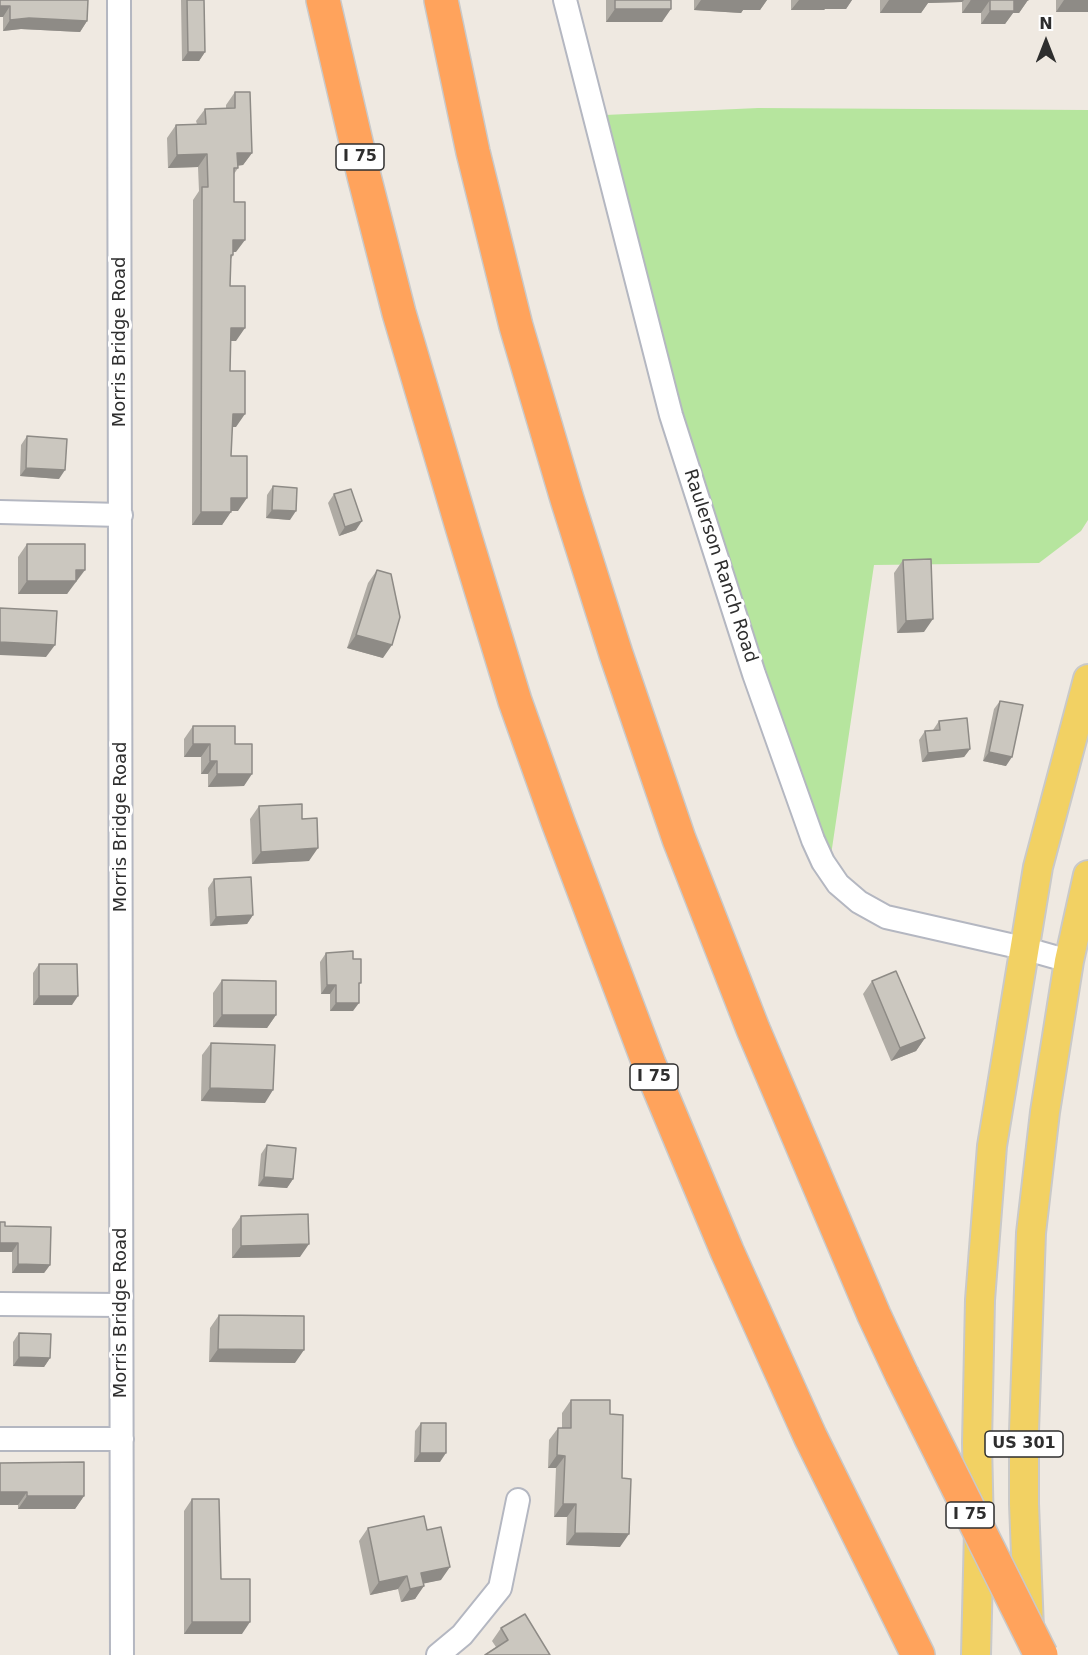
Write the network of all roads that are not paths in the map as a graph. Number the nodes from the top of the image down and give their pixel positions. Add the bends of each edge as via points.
1 (119, 0) edge
2 (324, 0) edge
3 (441, 0) edge
4 (565, 0) edge
5 (0, 512) edge
6 (121, 515) junction
7 (1088, 678) edge
8 (1088, 875) edge
9 (1023, 948) junction
10 (1069, 961) junction
11 (0, 1304) edge
12 (121, 1305) junction
13 (122, 1438) junction
14 (0, 1439) edge
15 (518, 1500) dead end
16 (122, 1655) edge
17 (438, 1655) edge
18 (918, 1655) edge
19 (976, 1655) edge
20 (1030, 1655) edge
21 (1041, 1655) edge

1 - 6 street, Morris Bridge Road
2 - 18 highway, I 75 via 399,313 515,701 602,943 687,1157 810,1436
3 - 21 highway, I 75, bridge via 516,326 616,654 679,839 753,1029 874,1315
4 - 9 street, Raulerson Ranch Road via 671,415 754,674 823,862 838,884 886,917
5 - 6 street
6 - 12 street, Morris Bridge Road
7 - 9 main road, US 301 via 1038,867
8 - 10 main road, US 301
9 - 10 street, Raulerson Ranch Road
9 - 19 main road, US 301 via 992,1146 984,1227 977,1431 980,1530
10 - 20 main road, US 301 via 1031,1233 1024,1431
11 - 12 street
12 - 13 street, Morris Bridge Road
13 - 14 street
13 - 16 street, Morris Bridge Road
15 - 17 street via 500,1588 462,1635

